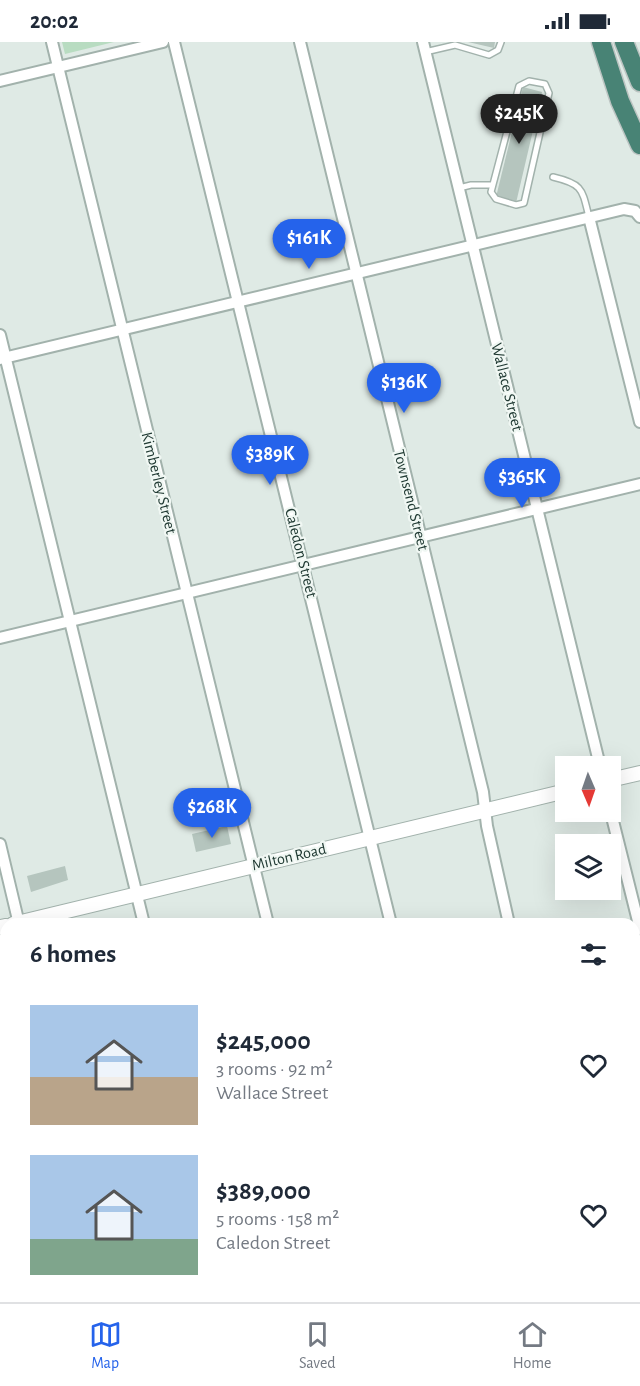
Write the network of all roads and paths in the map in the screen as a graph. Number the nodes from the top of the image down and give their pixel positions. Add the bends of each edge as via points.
1 (52, 42) edge
2 (162, 42) edge
3 (174, 42) edge
4 (300, 42) edge
5 (501, 42) edge
6 (600, 42) edge
7 (624, 42) edge
8 (464, 44) edge
9 (424, 47) edge
10 (58, 67) junction
11 (0, 81) edge
12 (640, 82) edge
13 (620, 101) junction
14 (640, 118) edge
15 (640, 145) edge
16 (553, 177) dead end
17 (492, 185) junction
18 (459, 188) junction
19 (589, 217) junction
20 (640, 217) edge
21 (473, 245) junction
22 (356, 273) junction
23 (238, 302) junction
24 (122, 331) junction
25 (0, 335) edge
26 (3, 358) edge
27 (640, 422) edge
28 (640, 484) edge
29 (537, 509) junction
30 (420, 537) junction
31 (304, 565) junction
32 (186, 594) junction
33 (69, 622) junction
34 (0, 638) edge
35 (598, 756) edge
36 (640, 773) edge
37 (621, 777) edge
38 (555, 794) edge
39 (485, 810) junction
40 (613, 822) edge
41 (370, 838) junction
42 (0, 844) edge
43 (254, 866) junction
44 (137, 894) junction
45 (13, 918) edge
46 (39, 918) edge
47 (143, 918) edge
48 (267, 918) edge
49 (390, 918) edge
50 (508, 918) edge
51 (637, 918) edge

1 - 10 street, Kimberley Street
2 - 10 street
3 - 23 street, Caledon Street
4 - 22 street, Townsend Street
5 - 8 lane via 498,50 489,55 469,50
6 - 13 highway
7 - 12 highway
8 - 9 lane
9 - 18 street, Wallace Street
10 - 11 street
10 - 24 street, Kimberley Street
13 - 14 highway
13 - 15 highway
16 - 19 lane via 574,182 582,190
17 - 17 lane via 521,82 545,84 549,93 524,203 516,205 496,199 492,196
17 - 18 lane
18 - 21 street, Wallace Street
19 - 20 street via 624,209 635,211
19 - 21 street
19 - 27 street
21 - 22 street
21 - 29 street, Wallace Street
22 - 23 street
22 - 30 street, Townsend Street
23 - 24 street
23 - 31 street, Caledon Street
24 - 26 street
24 - 32 street, Kimberley Street
25 - 26 street
26 - 33 street
28 - 29 street
29 - 30 street
29 - 35 street, Wallace Street
30 - 31 street
30 - 39 street, Townsend Street
31 - 32 street
31 - 41 street, Caledon Street
32 - 33 street
32 - 43 street, Kimberley Street
33 - 34 street
33 - 44 street
36 - 37 street
38 - 39 street, Milton Road
39 - 41 street, Milton Road
39 - 50 street, Townsend Street
40 - 51 street
41 - 43 street, Milton Road
41 - 49 street, Caledon Street
42 - 45 street
43 - 44 street, Milton Road
43 - 48 street, Kimberley Street
44 - 46 street, Milton Road
44 - 47 street

